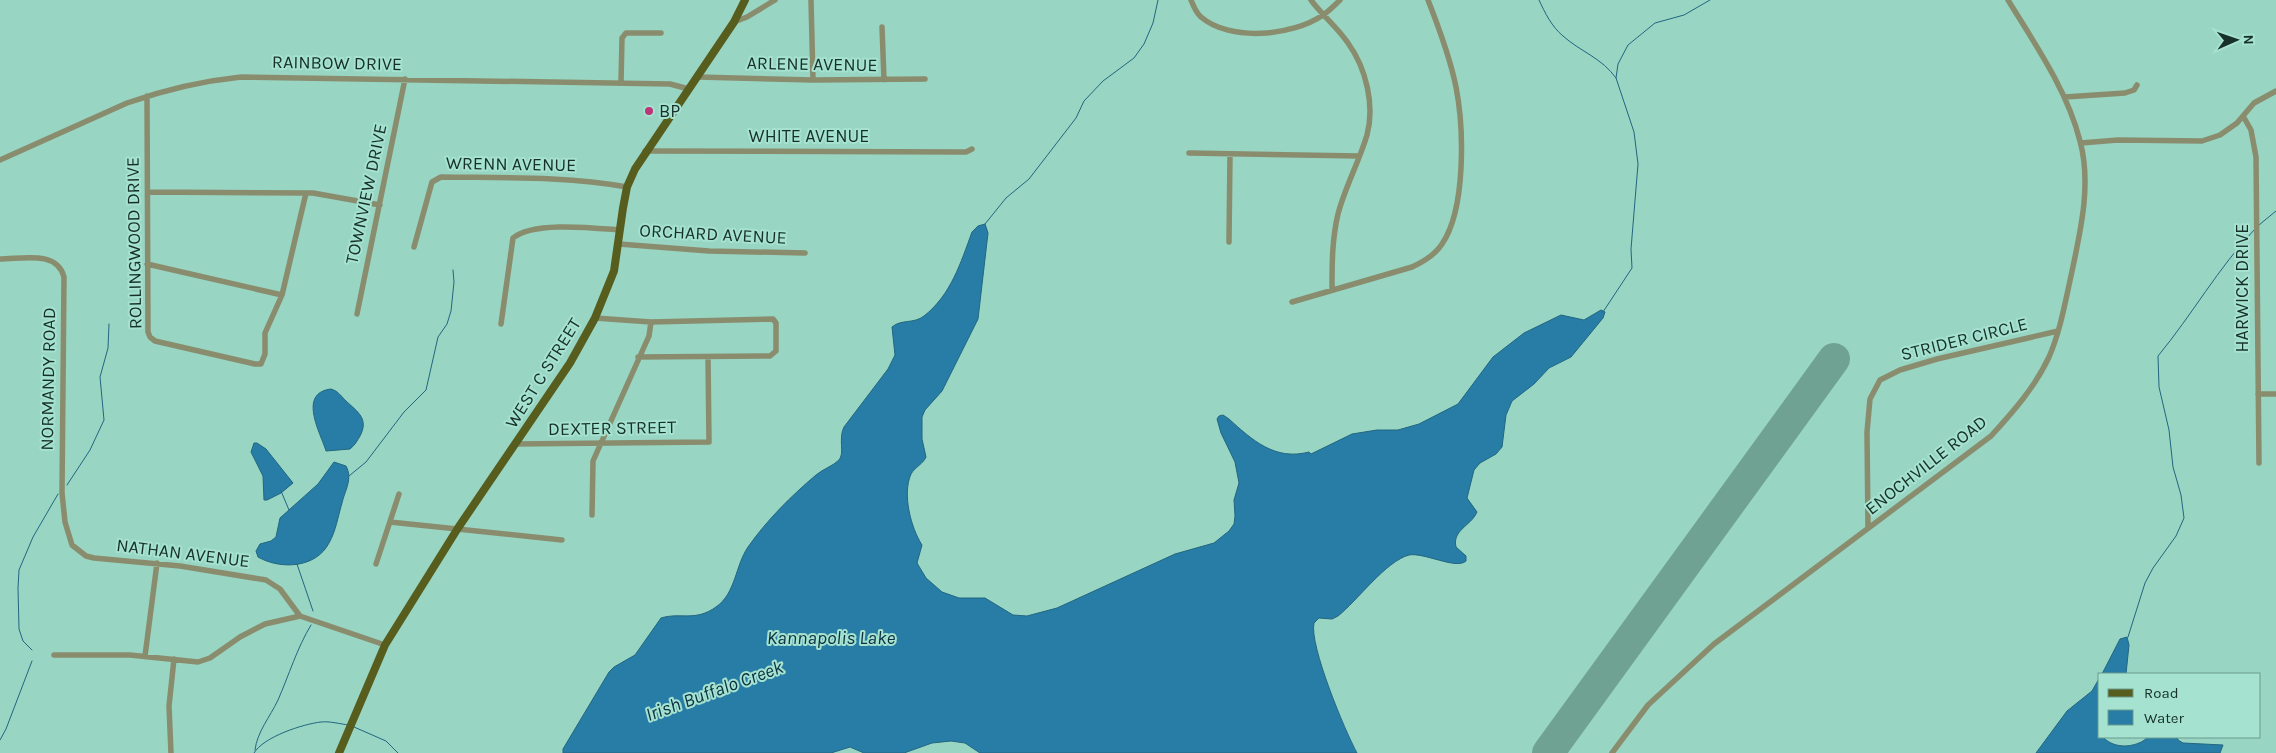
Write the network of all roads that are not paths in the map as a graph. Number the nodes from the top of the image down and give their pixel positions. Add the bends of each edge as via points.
1 (745, 0) edge
2 (775, 0) edge
3 (812, 0) edge
4 (1191, 0) edge
5 (1310, 0) edge
6 (1340, 0) edge
7 (1428, 0) edge
8 (2008, 0) edge
9 (1323, 15) junction
10 (734, 22) junction
11 (882, 27) dead end
12 (661, 33) dead end
13 (698, 77) junction
14 (405, 79) junction
15 (925, 79) dead end
16 (813, 80) junction
17 (884, 80) junction
18 (621, 83) junction
19 (2137, 85) dead end
20 (689, 89) junction
21 (2276, 91) edge
22 (148, 96) junction
23 (2065, 97) junction
24 (2243, 116) junction
25 (2081, 143) junction
26 (972, 149) dead end
27 (645, 152) junction
28 (1188, 154) dead end
29 (1230, 154) junction
30 (1359, 156) junction
31 (0, 160) edge
32 (627, 187) junction
33 (148, 192) junction
34 (306, 193) junction
35 (380, 205) junction
36 (620, 230) junction
37 (1229, 242) dead end
38 (619, 244) junction
39 (414, 247) dead end
40 (805, 253) dead end
41 (0, 259) edge
42 (147, 264) junction
43 (1332, 290) junction
44 (282, 295) junction
45 (1292, 302) dead end
46 (357, 314) dead end
47 (595, 318) junction
48 (651, 322) junction
49 (500, 324) dead end
50 (2058, 331) junction
51 (638, 357) junction
52 (708, 357) junction
53 (2258, 394) junction
54 (2276, 394) edge
55 (600, 443) junction
56 (515, 444) junction
57 (2259, 462) dead end
58 (399, 494) dead end
59 (592, 515) dead end
60 (390, 522) junction
61 (458, 528) junction
62 (1868, 528) junction
63 (562, 540) dead end
64 (78, 551) joint
65 (157, 563) junction
66 (376, 564) dead end
67 (300, 616) junction
68 (385, 645) junction
69 (54, 655) dead end
70 (145, 656) junction
71 (174, 659) junction
72 (171, 753) edge
73 (339, 753) edge
74 (1612, 753) edge

1 - 10 main road, WEST C STREET
2 - 10 street via 747,18
3 - 16 street
4 - 9 street via 1200,16 1214,24 1254,34 1270,34
5 - 9 street
6 - 9 street
7 - 43 street via 1452,68 1460,120 1460,187 1449,231 1442,245 1425,261
8 - 23 street, ENOCHVILLE ROAD
9 - 30 street via 1348,43 1361,66 1367,87 1370,109 1367,133
10 - 13 main road, WEST C STREET
11 - 17 street
12 - 18 street via 626,32 622,38
13 - 16 street, ARLENE AVENUE
13 - 20 main road, WEST C STREET
14 - 18 street, RAINBOW DRIVE
14 - 22 street, RAINBOW DRIVE via 241,77 196,83
14 - 35 street, TOWNVIEW DRIVE
15 - 17 street, ARLENE AVENUE
16 - 17 street, ARLENE AVENUE
18 - 20 street, RAINBOW DRIVE via 670,84
19 - 23 street via 2125,93
20 - 27 main road, WEST C STREET
21 - 24 street via 2254,103
22 - 31 street, RAINBOW DRIVE
22 - 33 street, ROLLINGWOOD DRIVE
23 - 25 street, ENOCHVILLE ROAD
24 - 25 street via 2220,135 2202,141
24 - 53 street, HARWICK DRIVE via 2251,130 2256,157
25 - 50 street, ENOCHVILLE ROAD via 2084,205
26 - 27 street, WHITE AVENUE via 966,152
27 - 32 main road, WEST C STREET
28 - 29 street
29 - 30 street
29 - 37 street
30 - 43 street via 1338,212
32 - 36 main road, WEST C STREET
32 - 39 street, WRENN AVENUE via 565,180 441,177 432,182
33 - 34 street
33 - 42 street, ROLLINGWOOD DRIVE
34 - 35 street
34 - 44 street, ROLLINGWOOD DRIVE
35 - 46 street, TOWNVIEW DRIVE
36 - 38 main road, WEST C STREET
36 - 49 street via 556,227 519,233 513,238
38 - 40 street, ORCHARD AVENUE via 709,251
38 - 47 main road, WEST C STREET via 614,270
41 - 64 street, NORMANDY ROAD via 48,259 56,263 64,277 62,494 68,535
42 - 44 street
42 - 44 street, ROLLINGWOOD DRIVE via 150,337 155,341 228,358 261,364 267,326
43 - 45 street
47 - 48 street
47 - 56 main road, WEST C STREET via 570,363
48 - 51 street via 649,336
48 - 52 street via 773,319 776,323 776,351 770,356
50 - 62 street, ENOCHVILLE ROAD via 2037,379 1991,436
50 - 62 street, STRIDER CIRCLE via 1937,359 1880,380 1870,399 1867,432
51 - 52 street
51 - 55 street
52 - 55 street, DEXTER STREET via 709,442
53 - 54 street
53 - 57 street, HARWICK DRIVE
55 - 56 street, DEXTER STREET
55 - 59 street via 593,461
56 - 61 main road, WEST C STREET
58 - 60 street
60 - 61 street
60 - 66 street
61 - 63 street
61 - 68 main road, WEST C STREET
62 - 74 street, ENOCHVILLE ROAD via 1714,644 1648,705
64 - 65 street, NATHAN AVENUE via 94,558
65 - 67 street, NATHAN AVENUE via 266,580 280,589
65 - 70 street
67 - 68 street
67 - 71 street via 265,624 210,658 198,662
68 - 73 main road, WEST C STREET
69 - 70 street
70 - 71 street
71 - 72 street via 169,706

